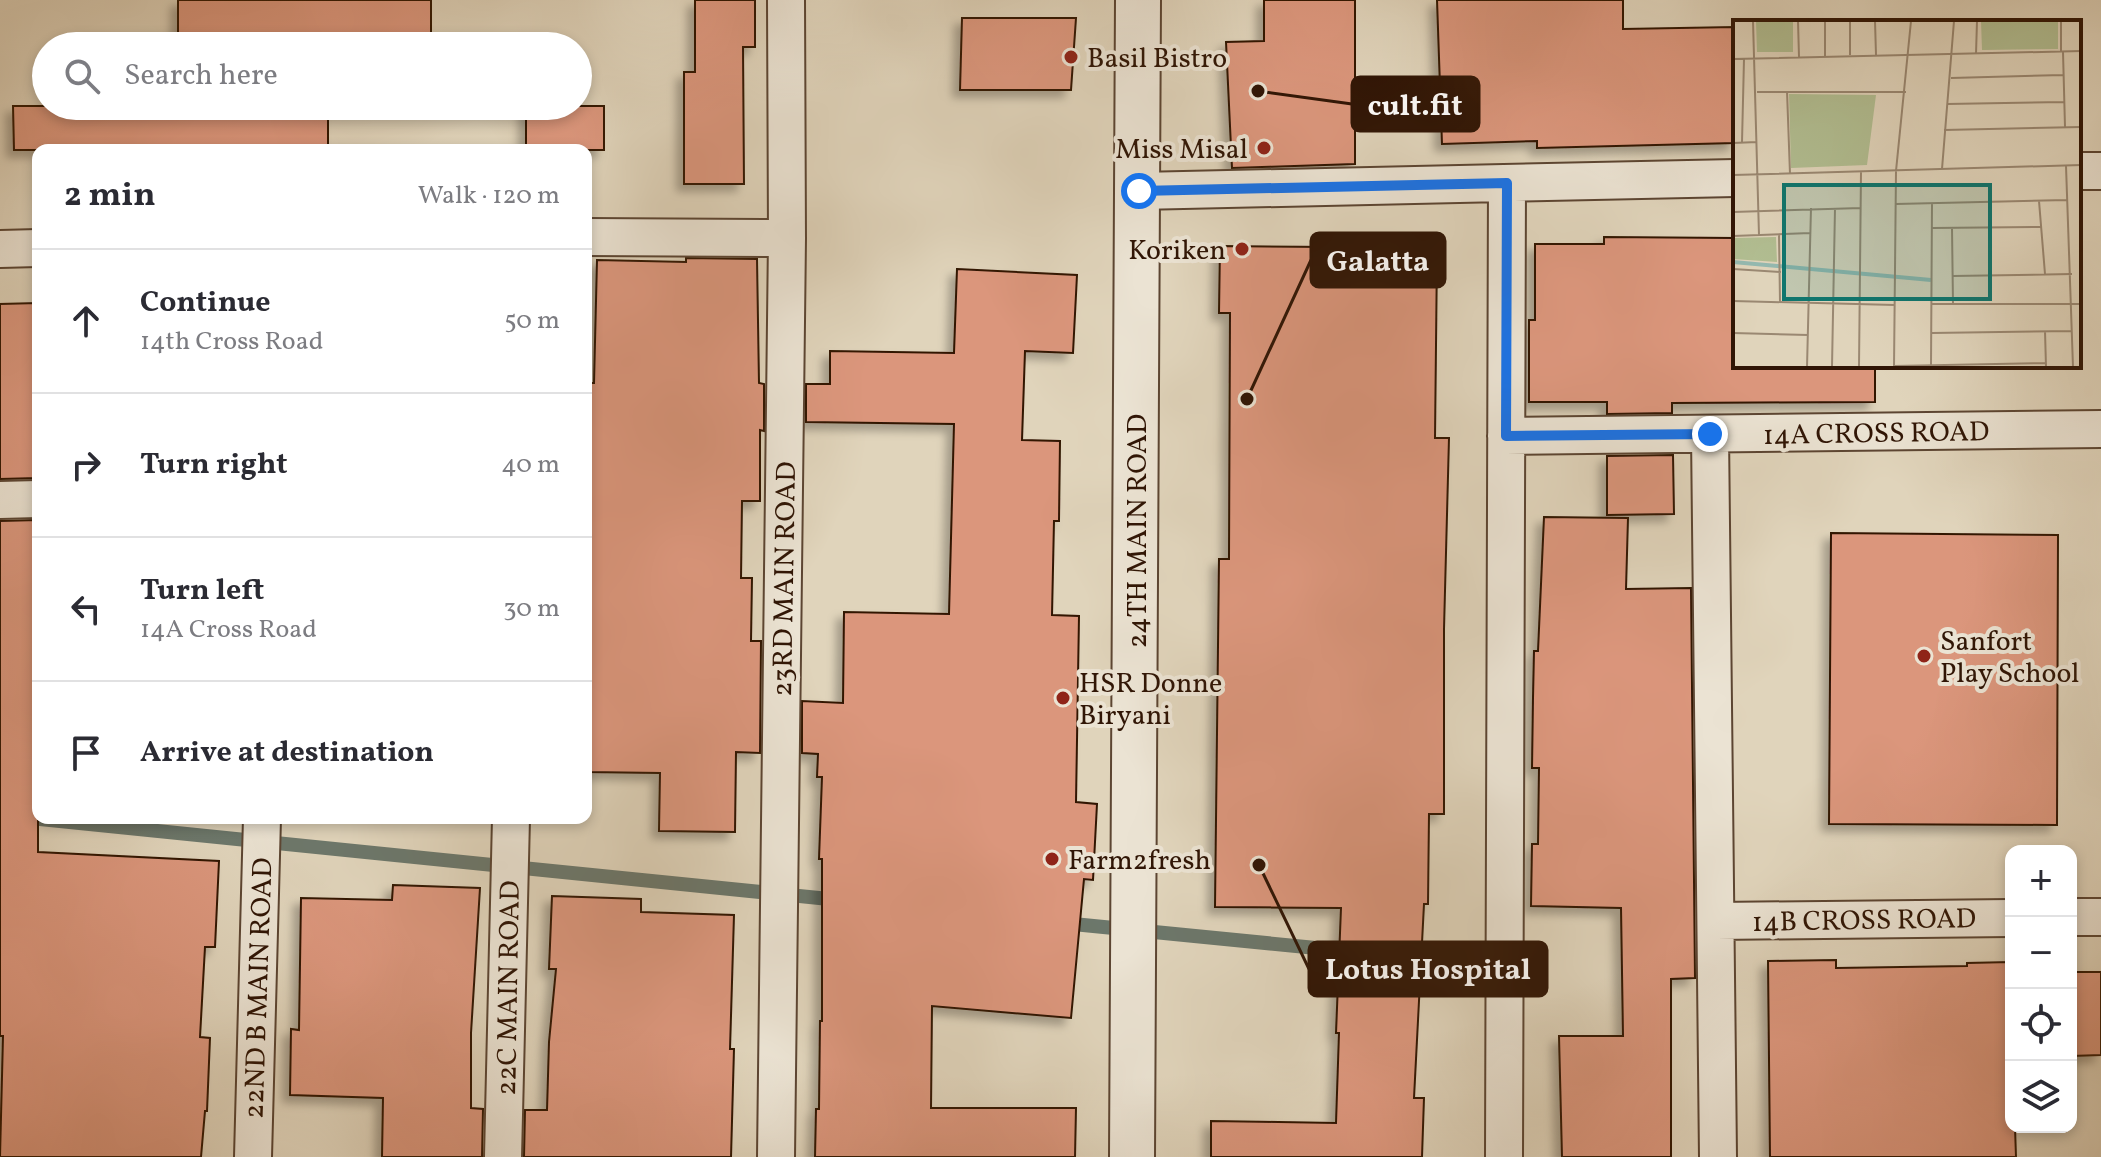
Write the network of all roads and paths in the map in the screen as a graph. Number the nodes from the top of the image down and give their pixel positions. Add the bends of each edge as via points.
1 (786, 0) edge
2 (1138, 0) edge
3 (1733, 178) edge
4 (1507, 183) junction
5 (1139, 191) junction
6 (592, 237) edge
7 (787, 238) junction
8 (32, 248) edge
9 (0, 249) edge
10 (2101, 429) edge
11 (1710, 434) junction
12 (1506, 436) junction
13 (32, 499) edge
14 (0, 500) edge
15 (262, 824) edge
16 (511, 824) edge
17 (2077, 917) edge
18 (2101, 917) edge
19 (2005, 918) edge
20 (1717, 921) junction
21 (253, 1157) edge
22 (503, 1157) edge
23 (776, 1157) edge
24 (1132, 1157) edge
25 (1504, 1157) edge
26 (1718, 1157) edge

1 - 7 street, 23RD MAIN ROAD
2 - 5 street, 24TH MAIN ROAD
3 - 4 street
4 - 5 street
4 - 12 street
5 - 24 street, 24TH MAIN ROAD
6 - 7 street
7 - 23 street, 23RD MAIN ROAD
8 - 9 street
10 - 11 street, 14A CROSS ROAD
11 - 12 street, 14A CROSS ROAD
11 - 20 street
12 - 25 street
13 - 14 street
15 - 21 street, 22ND B MAIN ROAD
16 - 22 street, 22C MAIN ROAD
17 - 18 street
19 - 20 street, 14B CROSS ROAD
20 - 26 street

